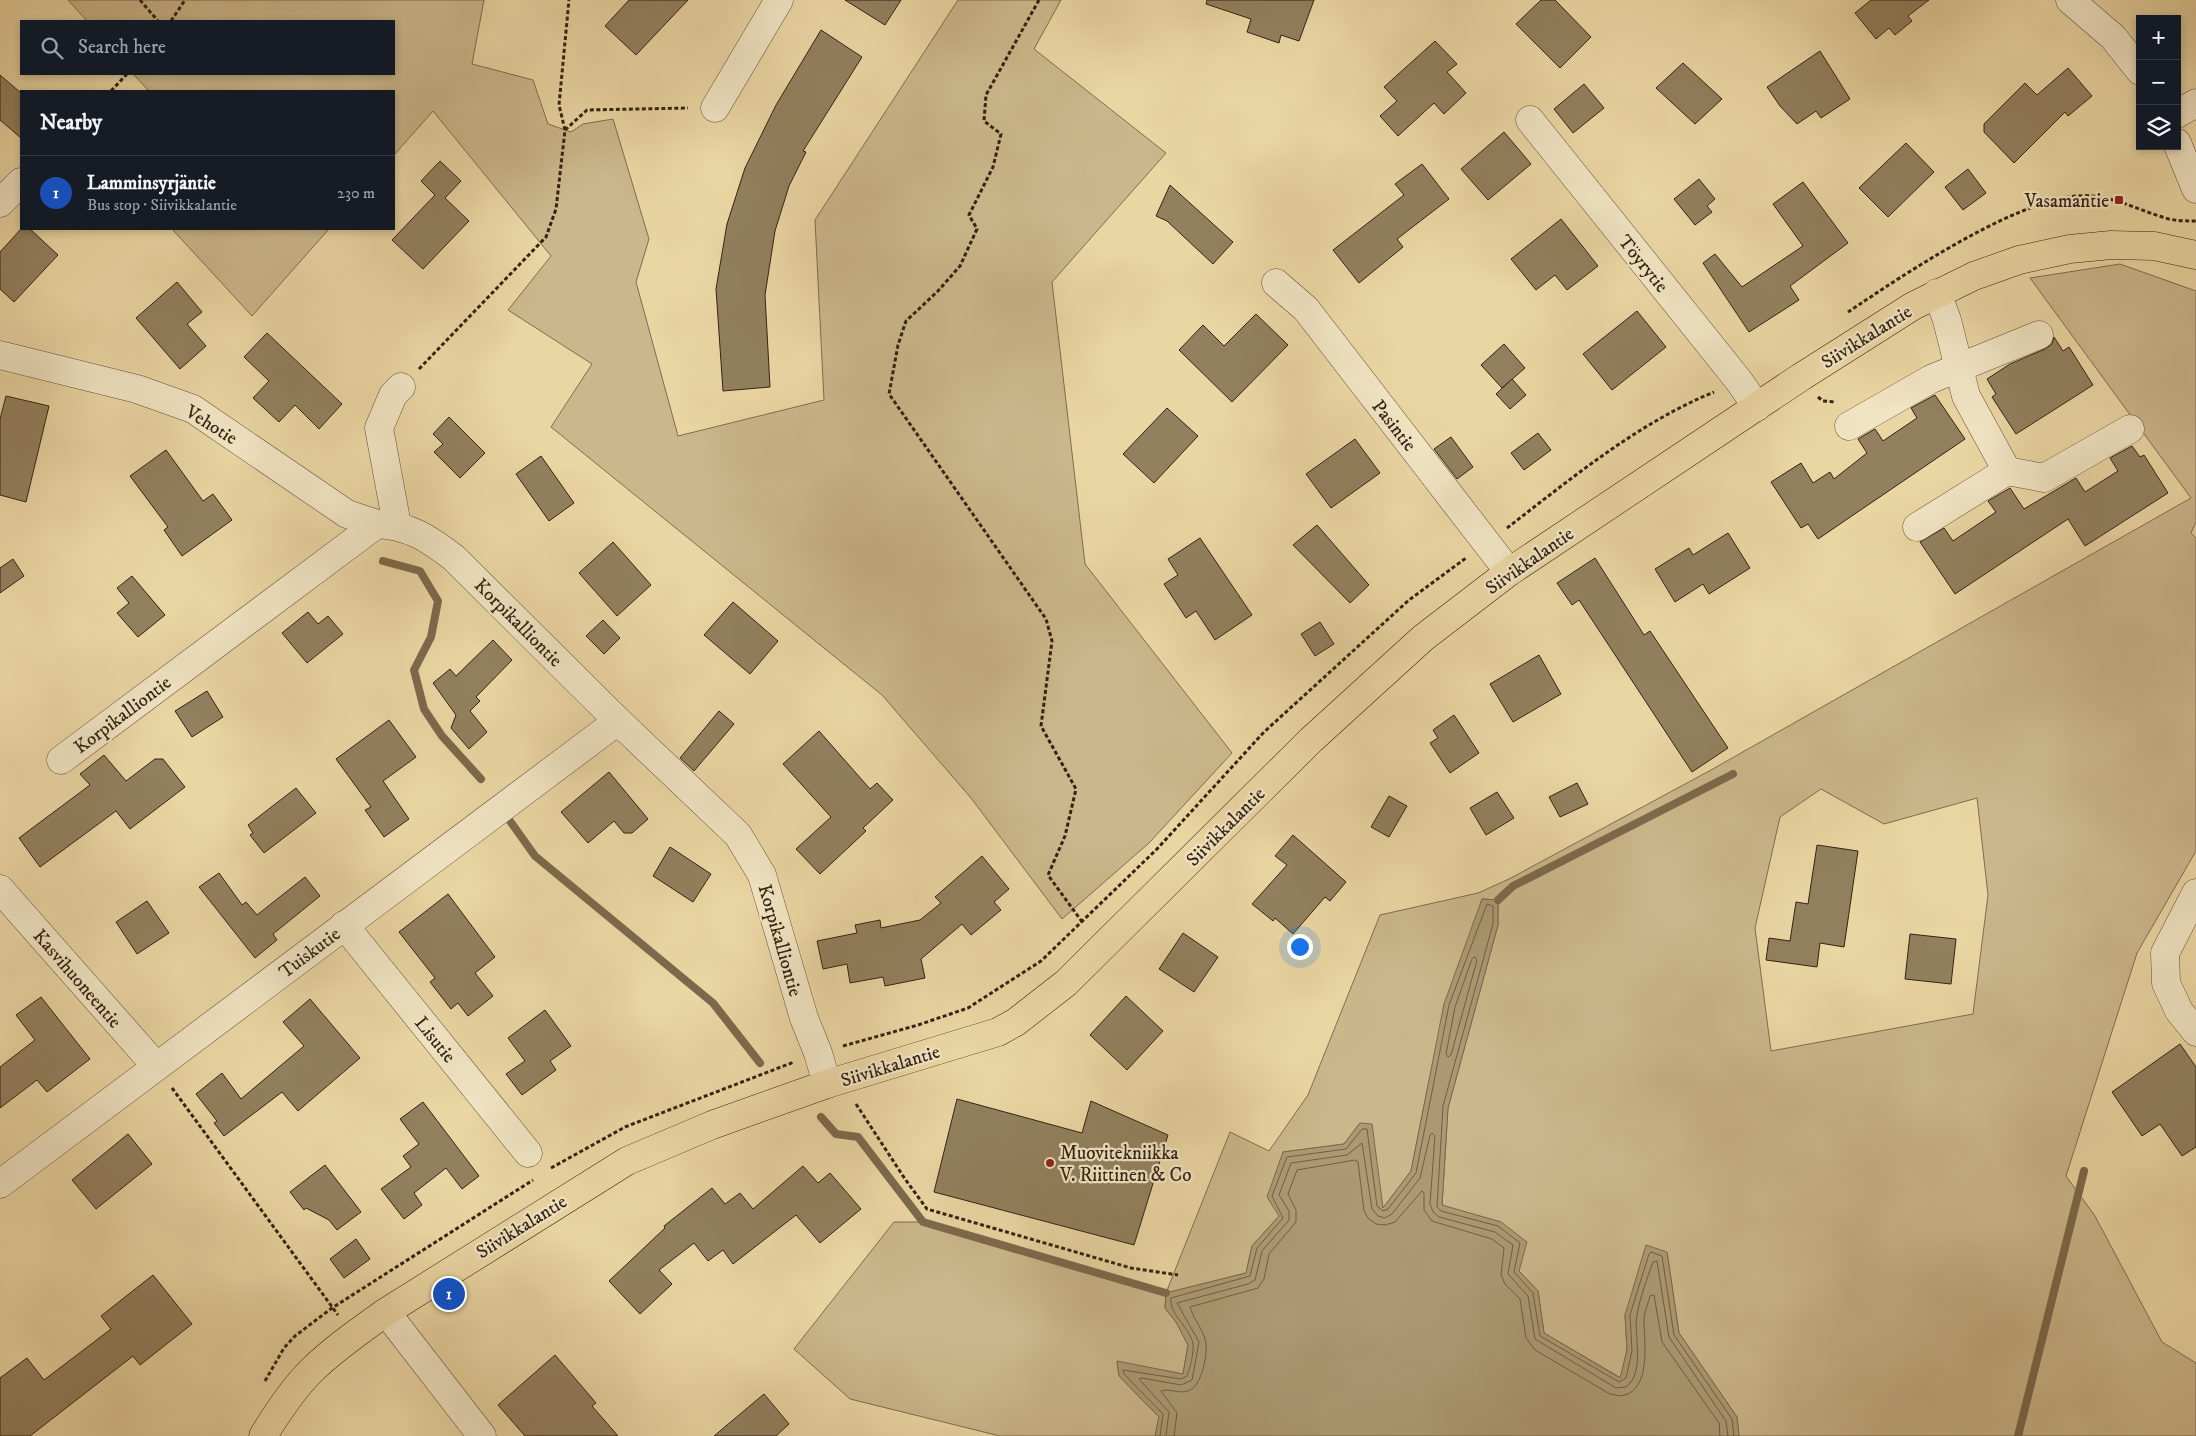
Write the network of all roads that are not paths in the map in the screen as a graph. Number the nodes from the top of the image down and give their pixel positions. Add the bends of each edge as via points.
1 (779, 0) edge
2 (2070, 0) edge
3 (2136, 66) edge
4 (2196, 103) edge
5 (715, 108) road end
6 (2181, 112) edge
7 (1530, 120) dead end
8 (2180, 150) edge
9 (20, 183) edge
10 (2196, 189) edge
11 (0, 203) edge
12 (2196, 255) edge
13 (1276, 283) dead end
14 (1937, 293) junction
15 (2039, 335) dead end
16 (0, 355) edge
17 (1959, 367) junction
18 (401, 387) road end
19 (1757, 407) junction
20 (1844, 414) road end
21 (2130, 429) dead end
22 (2007, 471) junction
23 (387, 525) junction
24 (1918, 527) dead end
25 (1509, 572) junction
26 (618, 720) junction
27 (60, 760) dead end
28 (0, 889) edge
29 (2196, 893) edge
30 (344, 926) junction
31 (2196, 1032) edge
32 (156, 1066) junction
33 (834, 1082) junction
34 (539, 1166) road end
35 (0, 1184) edge
36 (386, 1312) junction
37 (263, 1436) edge
38 (482, 1436) edge

1 - 5 street
2 - 3 street via 2113,37
4 - 6 street
7 - 19 street, Töyrytie
8 - 10 street
9 - 11 street
12 - 14 main road, Siivikkalantie via 2154,246 2111,245 2070,249 2019,260
13 - 25 street, Pasintie via 1306,309
14 - 17 street
14 - 19 main road, Siivikkalantie
15 - 17 street
16 - 23 street, Vehotie via 137,388 193,409 347,514
17 - 20 street
17 - 22 street via 1966,396
18 - 23 street via 393,395 379,428
19 - 25 main road, Siivikkalantie
21 - 22 street via 2044,478
22 - 24 street
23 - 26 street, Korpikalliontie via 427,538 454,558
23 - 27 street, Korpikalliontie
25 - 33 main road, Siivikkalantie via 1423,638 1363,691 1066,983 1031,1011 998,1032
26 - 30 street, Tuiskutie
26 - 33 street, Korpikalliontie via 738,836 750,854 762,875 804,1018
28 - 32 street, Kasvihuoneentie
29 - 31 street via 2165,953 2166,983 2179,1011
30 - 32 street, Tuiskutie
30 - 34 street, Lisutie
32 - 35 street, Tuiskutie
33 - 36 main road, Siivikkalantie via 712,1125 627,1161
36 - 37 main road, Siivikkalantie via 311,1370
36 - 38 street

